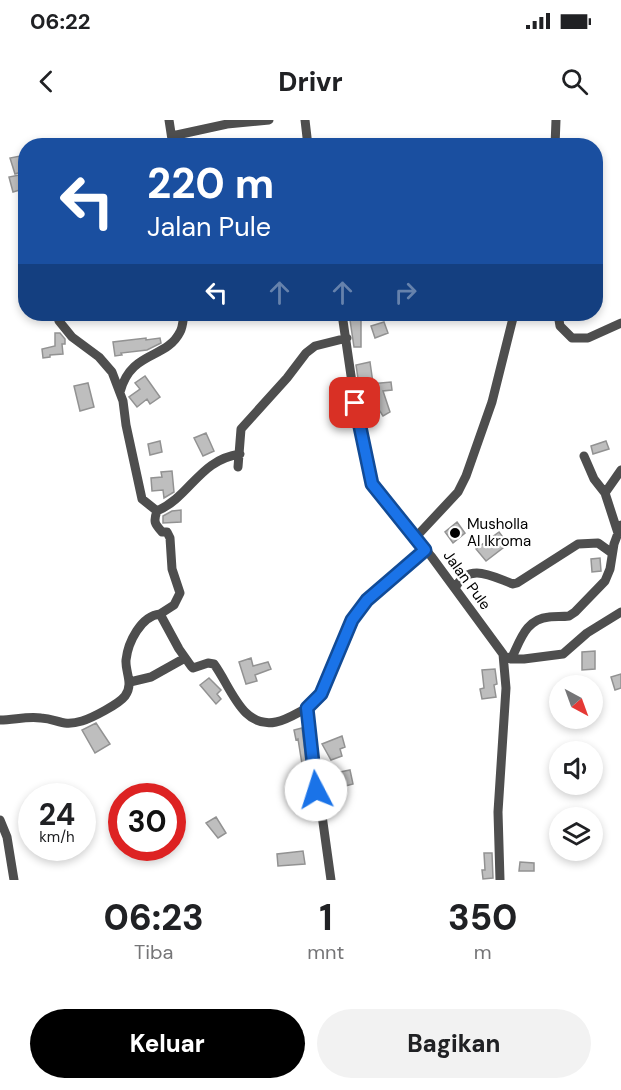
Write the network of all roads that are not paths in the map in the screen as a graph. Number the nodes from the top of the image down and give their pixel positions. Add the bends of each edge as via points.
1 (170, 120) edge
2 (269, 120) edge
3 (305, 120) edge
4 (556, 120) edge
5 (172, 138) edge
6 (182, 138) edge
7 (307, 138) edge
8 (555, 138) edge
9 (59, 321) edge
10 (183, 321) edge
11 (343, 321) edge
12 (512, 321) edge
13 (559, 321) edge
14 (621, 323) edge
15 (347, 338) junction
16 (120, 392) junction
17 (240, 454) junction
18 (584, 456) dead end
19 (238, 467) dead end
20 (621, 470) edge
21 (605, 493) junction
22 (156, 511) junction
23 (619, 529) edge
24 (415, 538) junction
25 (425, 550) junction
26 (612, 553) junction
27 (455, 588) junction
28 (621, 612) edge
29 (160, 614) junction
30 (507, 657) junction
31 (185, 658) junction
32 (130, 682) junction
33 (307, 708) junction
34 (0, 720) edge
35 (0, 820) edge
36 (14, 880) edge
37 (332, 880) edge
38 (500, 880) edge

1 - 5 street
2 - 6 street via 227,124
3 - 7 street
4 - 8 street
9 - 16 street via 112,372
10 - 16 street via 175,339 126,374
11 - 15 street, Jalan Pule
12 - 24 street via 492,402 466,476 458,492
13 - 14 street via 572,338 588,338
15 - 17 street via 315,346 306,353 241,429
15 - 24 street, Jalan Pule via 355,403 372,484
16 - 22 street via 142,499
17 - 19 street
17 - 22 street via 219,458 176,500
18 - 21 street
20 - 21 street
21 - 23 street
22 - 29 street via 156,526 170,538 172,570 180,593 174,605
23 - 26 street
24 - 25 street, Jalan Pule
25 - 27 street, Jalan Pule
25 - 33 street via 367,600 352,620 321,694
26 - 27 street via 598,543 582,543 517,583 473,572 459,580
26 - 30 street via 610,569 601,585 569,616 549,617 530,624
27 - 30 street, Jalan Pule
28 - 30 street via 563,654
29 - 31 street
29 - 32 street via 144,622 132,641 126,660
30 - 38 street via 498,812
31 - 32 street via 151,677
31 - 33 street via 193,668 214,664 238,706 256,720 279,722
32 - 34 street via 125,696 80,722 60,724 21,717
33 - 37 street
35 - 36 street

